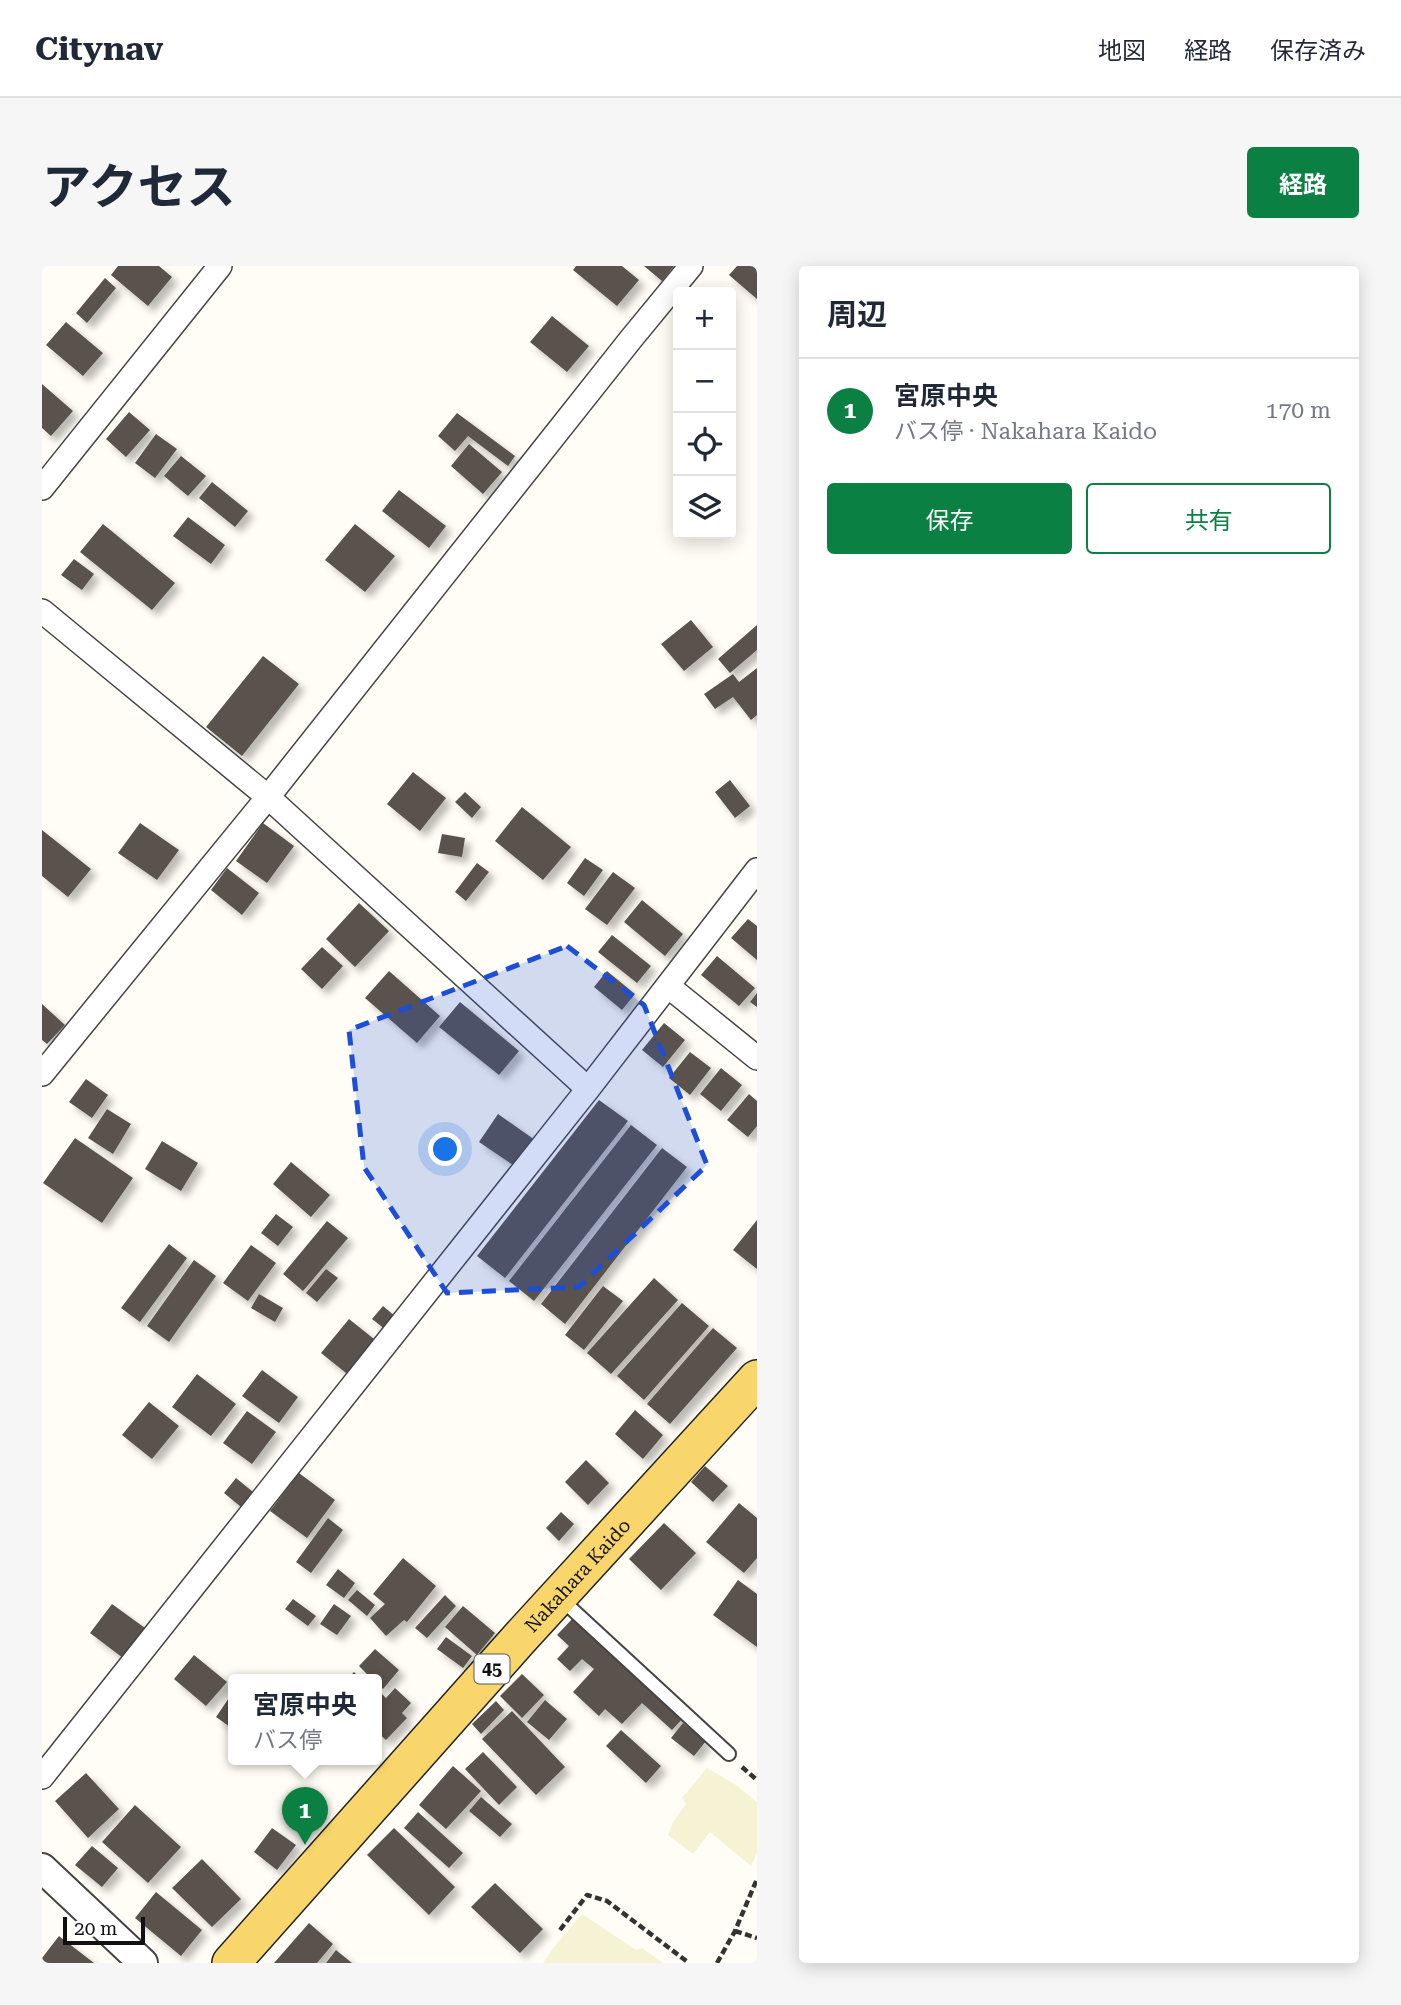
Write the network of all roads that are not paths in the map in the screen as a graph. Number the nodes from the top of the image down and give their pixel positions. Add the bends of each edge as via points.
1 (220, 266) edge
2 (691, 266) edge
3 (42, 488) edge
4 (42, 611) edge
5 (268, 796) junction
6 (757, 870) edge
7 (668, 986) junction
8 (757, 1058) edge
9 (42, 1074) edge
10 (588, 1089) junction
11 (757, 1379) edge
12 (558, 1597) junction
13 (729, 1754) dead end
14 (42, 1777) edge
15 (45, 1878) edge
16 (144, 1963) edge
17 (231, 1963) edge

1 - 3 street
2 - 5 street
4 - 5 street
5 - 9 street
5 - 10 street
6 - 7 street
7 - 8 street
7 - 10 street
10 - 14 street
11 - 12 main road, Nakahara Kaido / 45
12 - 13 lane
12 - 17 main road, Nakahara Kaido / 45
15 - 16 street

